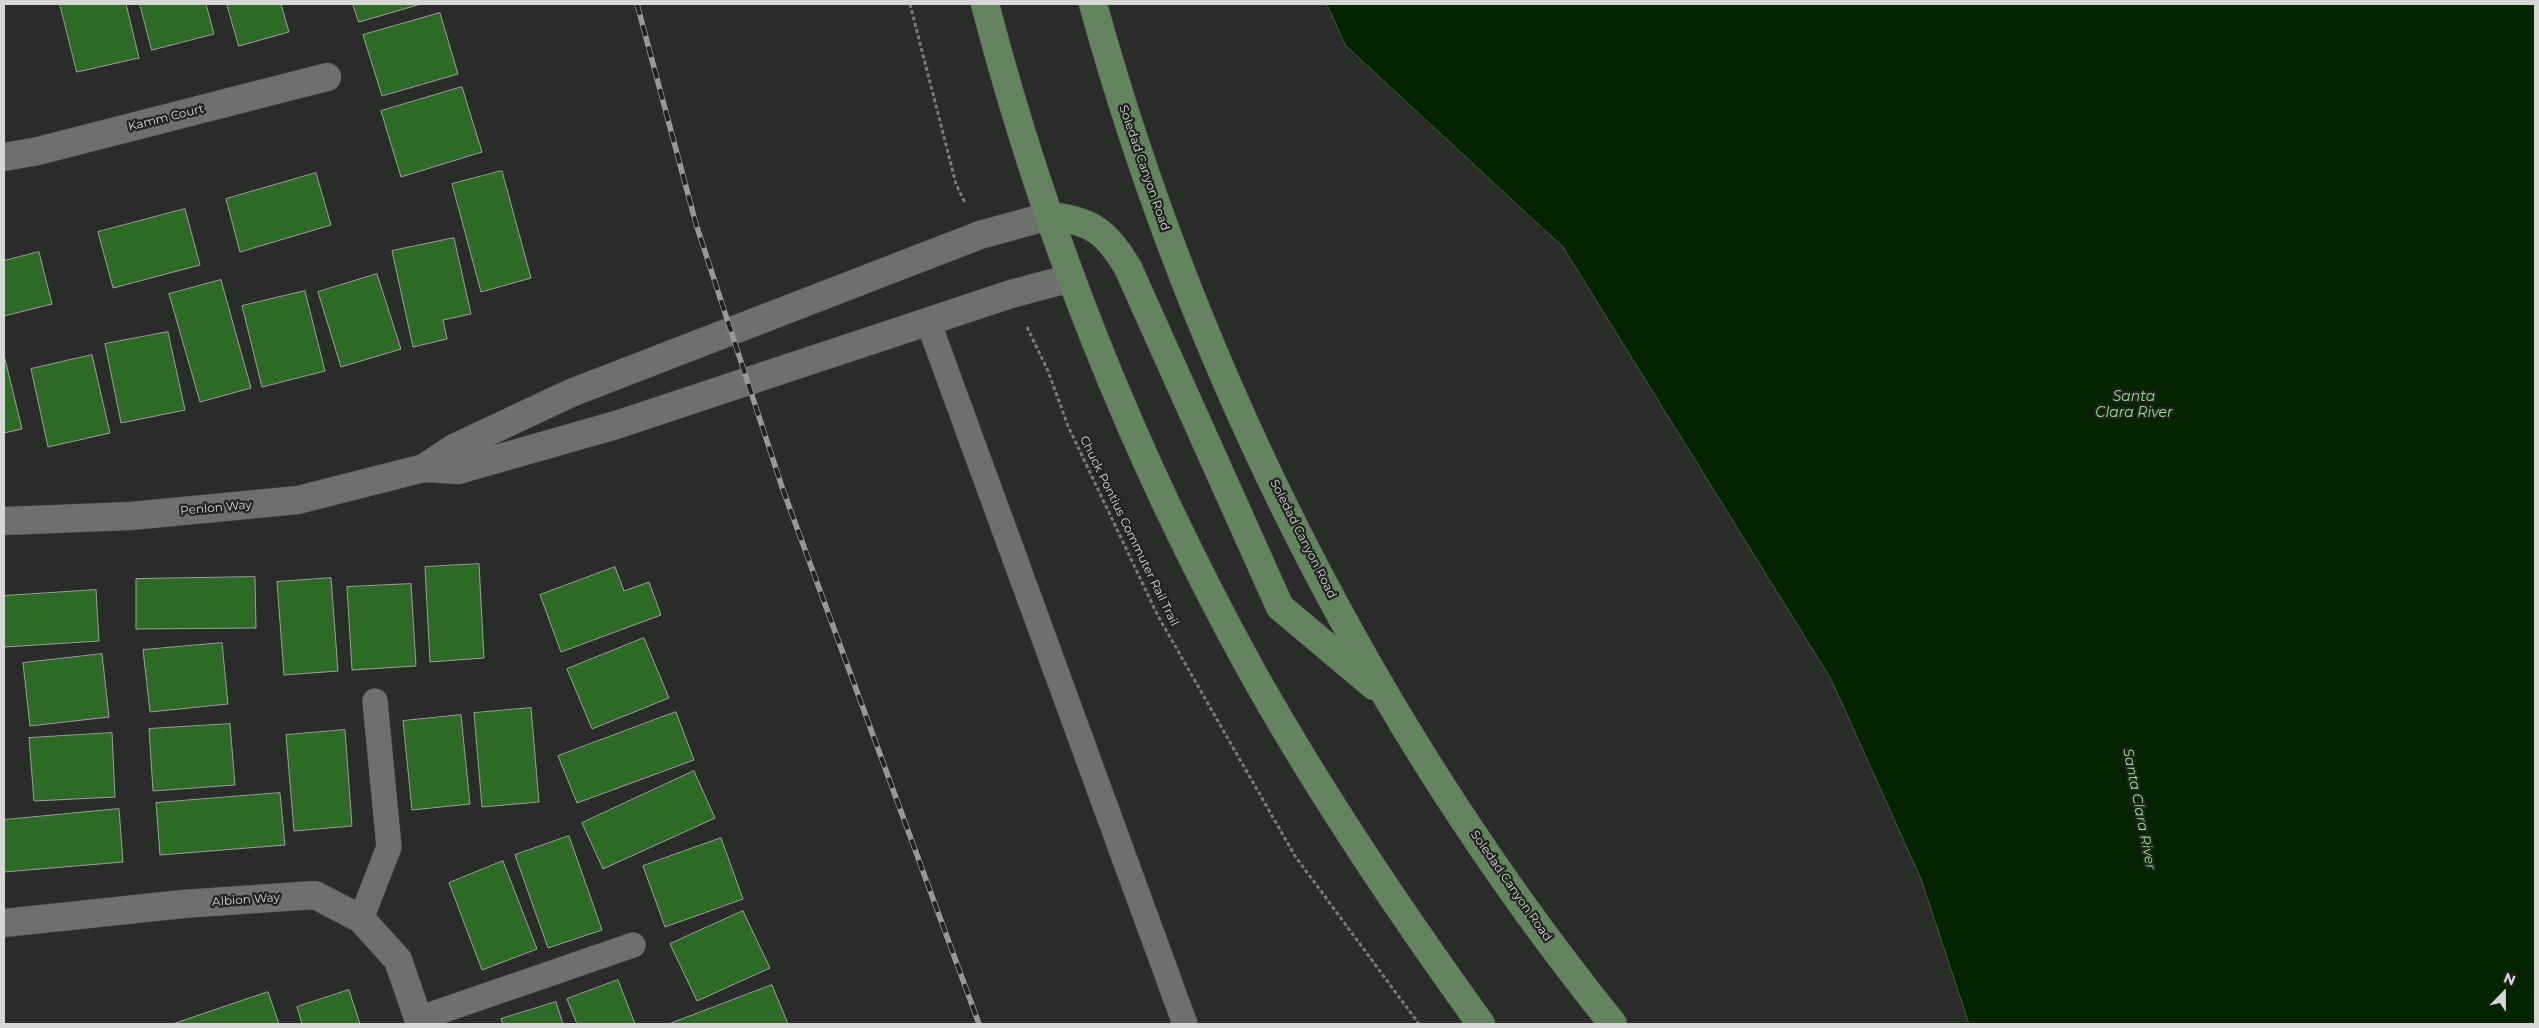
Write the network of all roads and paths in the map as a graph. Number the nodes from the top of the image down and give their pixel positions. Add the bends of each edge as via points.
1 (910, 4) edge
2 (985, 4) edge
3 (1093, 4) edge
4 (327, 77) dead end
5 (4, 157) edge
6 (1049, 216) junction
7 (980, 235) junction
8 (1071, 278) junction
9 (1011, 294) junction
10 (928, 321) junction
11 (424, 468) junction
12 (4, 520) edge
13 (1387, 697) junction
14 (375, 701) dead end
15 (361, 919) junction
16 (4, 923) edge
17 (633, 945) dead end
18 (419, 1022) edge
19 (1185, 1024) edge
20 (1419, 1024) edge
21 (1481, 1024) edge
22 (1613, 1024) edge

1 - 7 path via 956,184
2 - 6 main road
3 - 13 main road, Soledad Canyon Road via 1114,82 1169,242 1233,397 1306,549
4 - 5 street, Kamm Court
6 - 7 street
6 - 8 main road
6 - 13 main road via 1074,218 1097,229 1115,246 1128,268 1280,607
7 - 11 street via 571,393 454,448
8 - 9 street
8 - 21 main road via 1124,411 1184,541 1250,668 1322,791 1389,895
9 - 10 street
9 - 20 path, Chuck Pontius Commuter Rail Trail via 1048,371 1068,426 1158,616 1295,856
10 - 11 street via 616,426 458,470
10 - 19 lane
11 - 12 street, Penlon Way via 298,500 131,516
13 - 22 main road, Soledad Canyon Road via 1477,840 1575,977
14 - 15 lane via 389,847
15 - 16 street, Albion Way via 315,895 183,904
15 - 18 street, Albion Way via 398,960
17 - 18 lane

